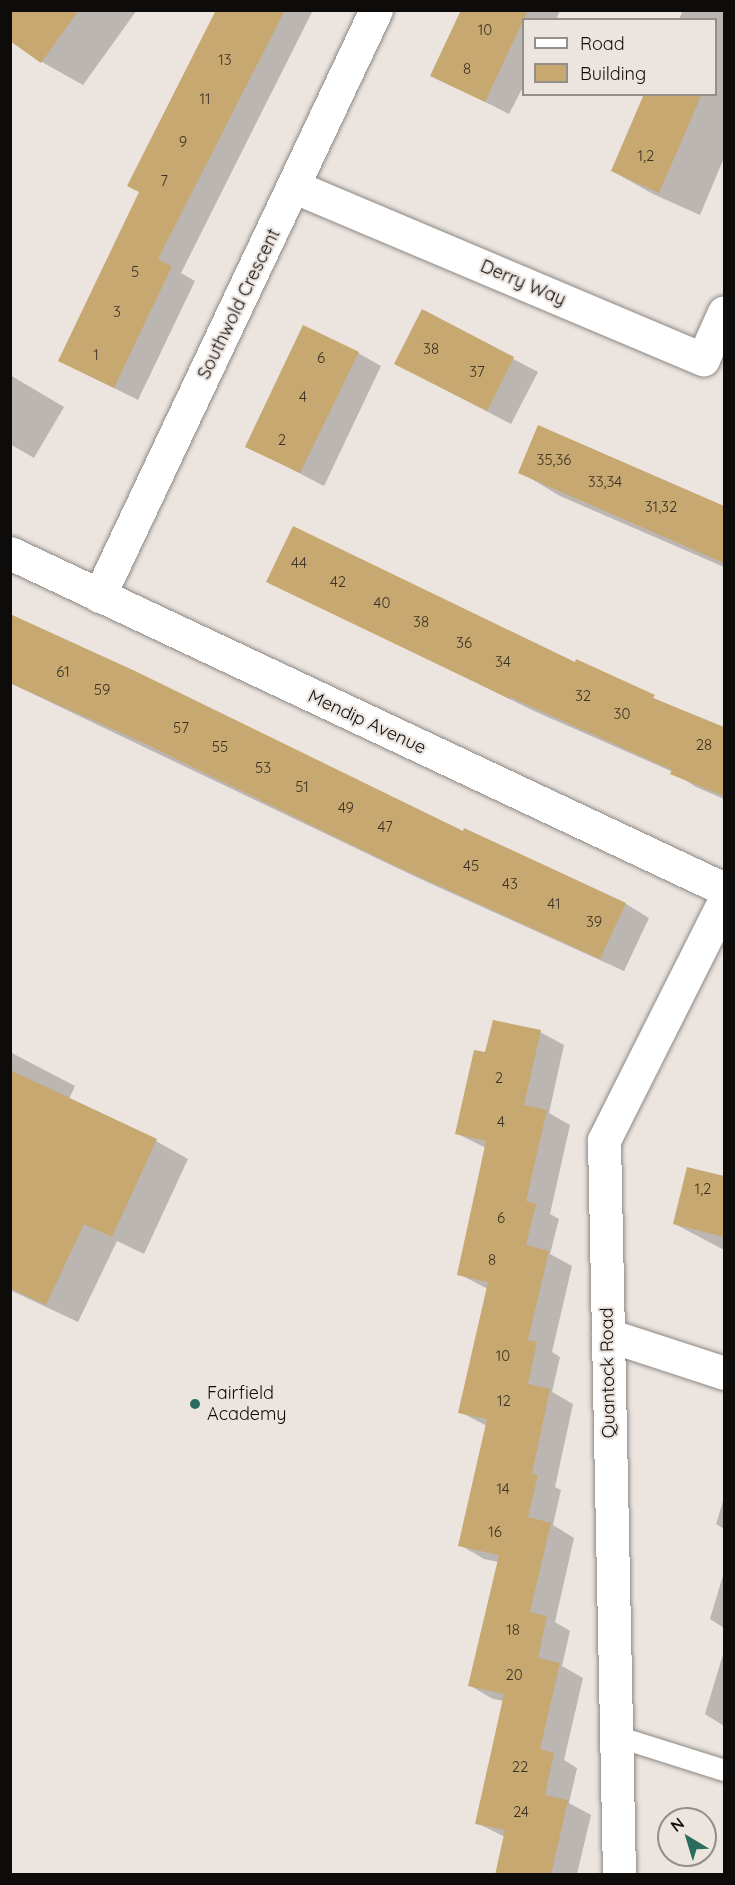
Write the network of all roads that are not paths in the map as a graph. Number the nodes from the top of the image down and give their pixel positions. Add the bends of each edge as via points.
1 (376, 10) edge
2 (295, 187) junction
3 (724, 312) edge
4 (10, 553) edge
5 (99, 596) junction
6 (724, 889) edge
7 (724, 901) edge
8 (608, 1335) junction
9 (724, 1373) edge
10 (616, 1736) junction
11 (724, 1770) edge
12 (619, 1875) edge

1 - 2 street, Southwold Crescent
2 - 3 street, Derry Way via 703,359
2 - 5 street, Southwold Crescent
4 - 5 street, Mendip Avenue
5 - 6 street, Mendip Avenue
7 - 8 street, Quantock Road via 604,1140
8 - 9 street
8 - 10 street, Quantock Road
10 - 11 lane
10 - 12 street, Quantock Road

